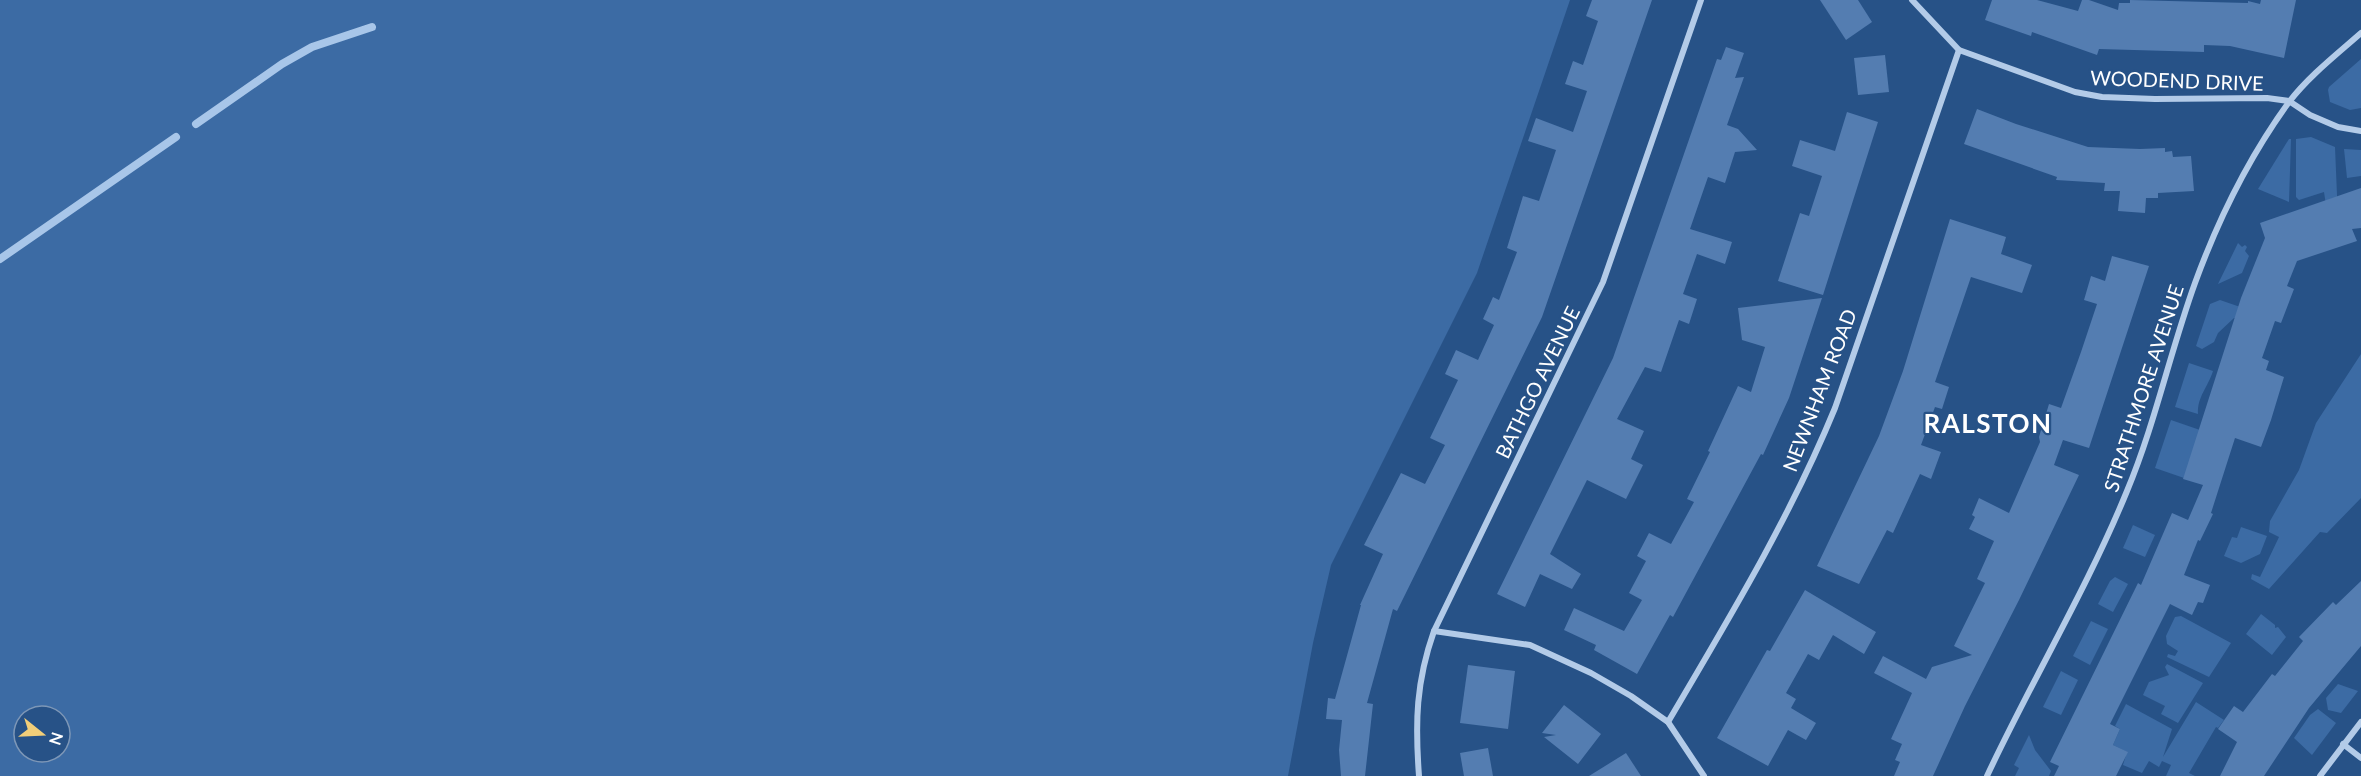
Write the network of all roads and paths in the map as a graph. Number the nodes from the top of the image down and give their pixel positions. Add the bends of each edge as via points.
1 (1701, 0) edge
2 (1912, 0) edge
3 (2361, 33) edge
4 (1959, 50) junction
5 (2289, 101) junction
6 (2361, 131) edge
7 (1434, 631) junction
8 (1668, 722) junction
9 (2361, 722) edge
10 (2343, 744) junction
11 (2361, 758) edge
12 (1419, 776) edge
13 (1704, 776) edge
14 (1987, 776) edge
15 (2320, 776) edge

1 - 7 street, BATHGO AVENUE via 1604,282
2 - 4 street, WOODEND DRIVE
3 - 5 street, STRATHMORE AVENUE
4 - 5 street, WOODEND DRIVE via 2075,92 2103,97
4 - 8 street, NEWNHAM ROAD via 1818,449 1793,502
5 - 6 street via 2338,127
5 - 14 street, STRATHMORE AVENUE via 2252,159 2222,218 2195,284 2128,490
7 - 8 street via 1530,645 1621,690
7 - 12 street, BATHGO AVENUE via 1423,662 1418,694
8 - 13 street
9 - 10 street
10 - 11 street
10 - 15 street

